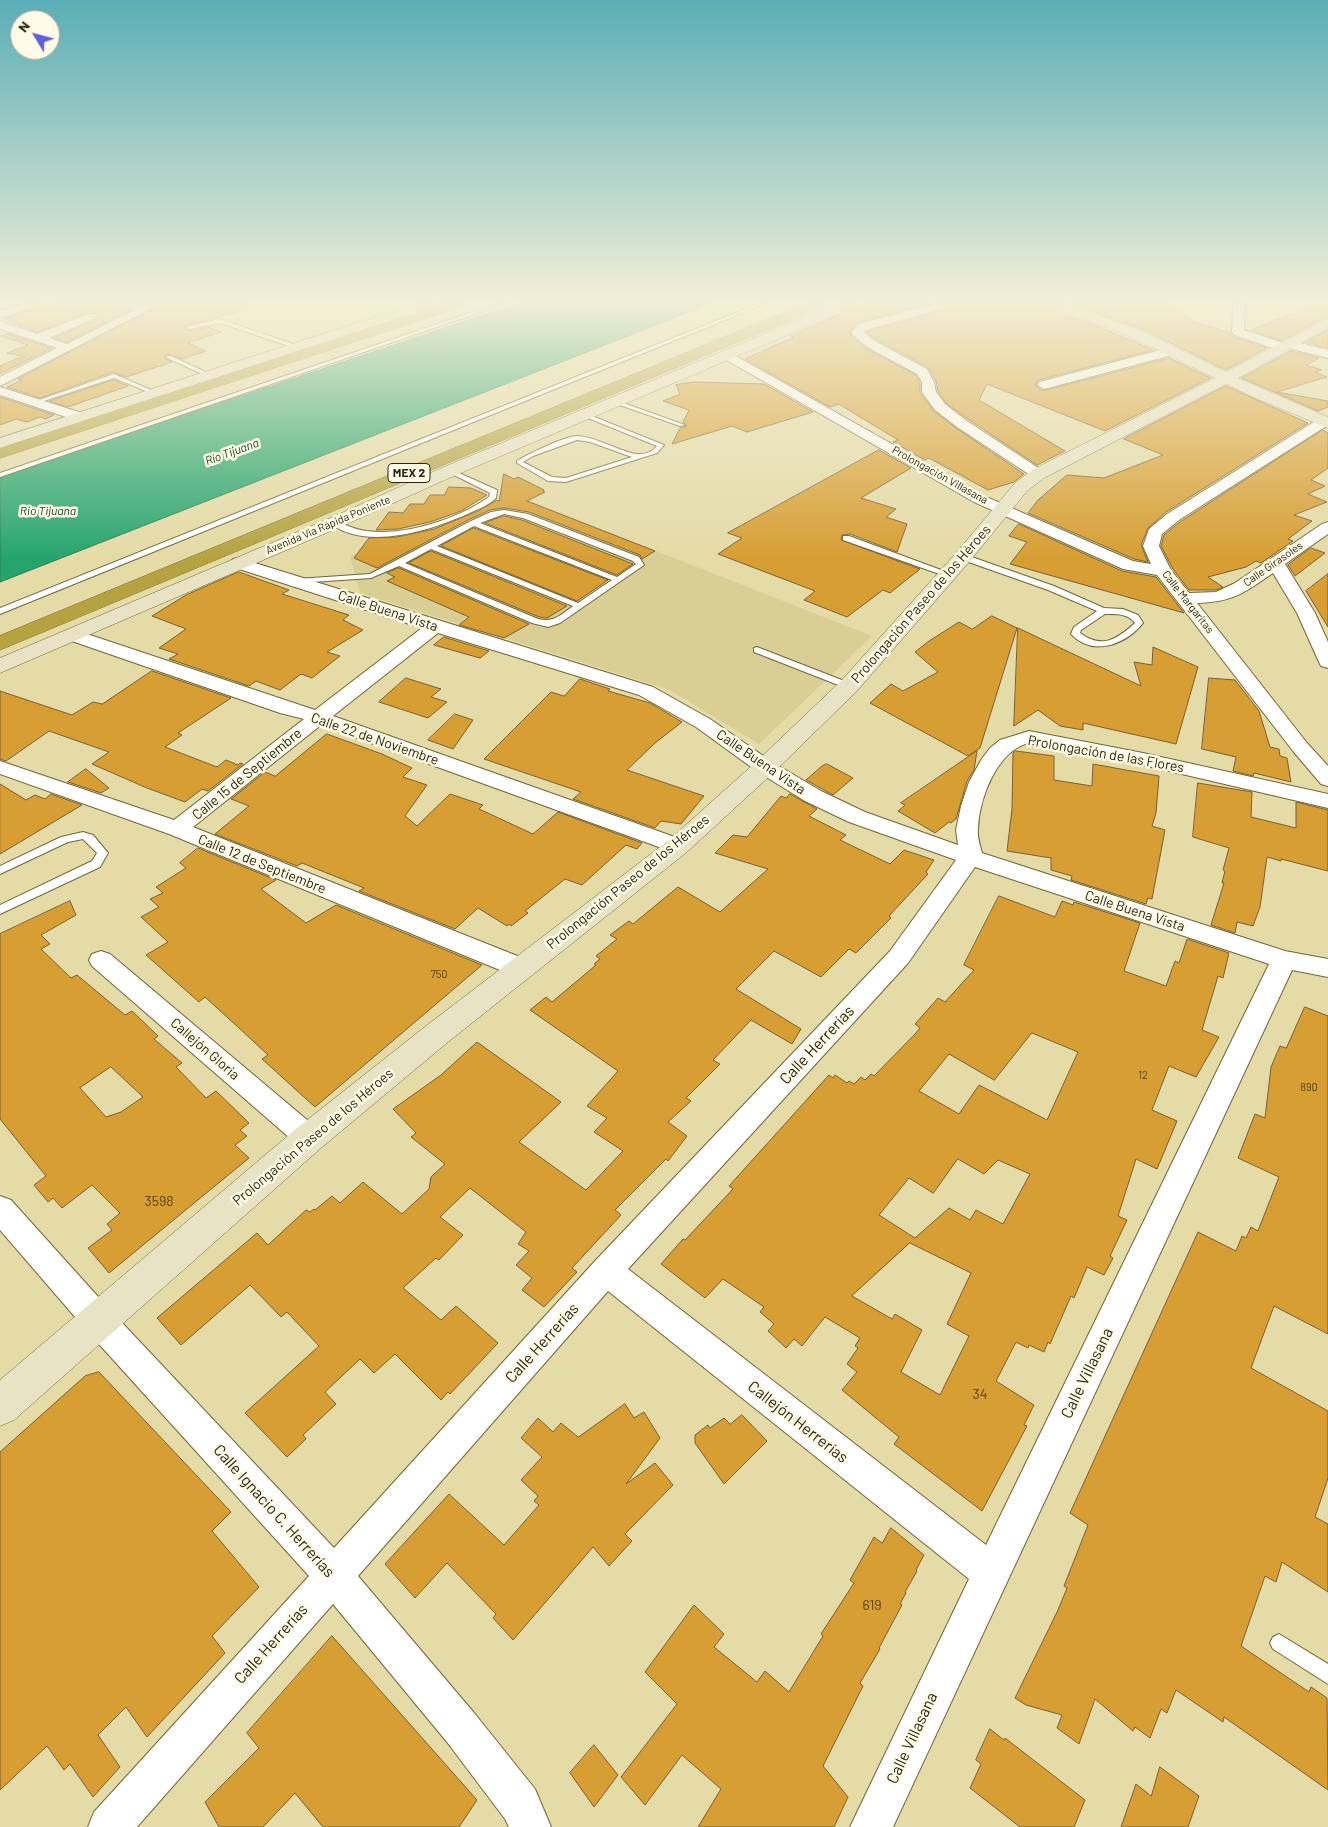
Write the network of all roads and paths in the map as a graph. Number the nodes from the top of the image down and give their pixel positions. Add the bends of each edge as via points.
1 (77, 388) edge
2 (145, 388) edge
3 (169, 388) edge
4 (198, 388) edge
5 (255, 388) edge
6 (553, 388) edge
7 (616, 388) edge
8 (628, 388) edge
9 (648, 388) edge
10 (786, 388) edge
11 (929, 388) edge
12 (1204, 388) edge
13 (1248, 388) edge
14 (0, 391) edge
15 (155, 393) junction
16 (36, 402) junction
17 (616, 402) junction
18 (585, 415) junction
19 (80, 417) junction
20 (1326, 422) edge
21 (682, 425) dead end
22 (531, 437) junction
23 (0, 443) edge
24 (0, 453) edge
25 (638, 457) junction
26 (450, 471) junction
27 (1038, 474) junction
28 (0, 475) edge
29 (1003, 509) junction
30 (334, 523) junction
31 (474, 523) junction
32 (1328, 527) edge
33 (846, 538) dead end
34 (431, 546) junction
35 (1275, 562) junction
36 (239, 563) junction
37 (399, 563) junction
38 (955, 566) junction
39 (1163, 571) junction
40 (619, 580) junction
41 (298, 582) junction
42 (162, 595) junction
43 (1186, 598) junction
44 (579, 606) junction
45 (0, 611) edge
46 (1103, 611) junction
47 (435, 626) junction
48 (72, 635) junction
49 (0, 644) edge
50 (757, 650) dead end
51 (0, 654) edge
52 (1328, 662) edge
53 (0, 666) edge
54 (848, 686) junction
55 (317, 717) junction
56 (0, 767) edge
57 (765, 767) junction
58 (1328, 779) edge
59 (1328, 801) edge
60 (177, 829) junction
61 (678, 846) junction
62 (971, 856) junction
63 (0, 870) edge
64 (0, 910) edge
65 (101, 960) dead end
66 (1284, 960) junction
67 (521, 968) junction
68 (1328, 968) edge
69 (309, 1138) junction
70 (0, 1209) edge
71 (606, 1271) junction
72 (99, 1321) junction
73 (0, 1406) edge
74 (990, 1572) junction
75 (333, 1575) junction
76 (1279, 1643) dead end
77 (1328, 1675) edge
78 (109, 1827) edge
79 (530, 1827) edge
80 (870, 1827) edge

1 - 16 lane
2 - 15 lane
3 - 15 street
4 - 24 highway
5 - 28 lane
6 - 45 lane
7 - 49 highway, Avenida Vía Rápida Poniente / MEX 2
8 - 22 highway
9 - 17 street, Avenida Vía Rápida Poniente
10 - 29 street, Prolongación Villasana
11 - 27 street via 940,407
12 - 27 street, Prolongación Paseo de los Héroes
13 - 20 street
14 - 16 street
15 - 19 street
16 - 19 street
17 - 18 street, Avenida Vía Rápida Poniente
17 - 21 lane
18 - 22 street, Avenida Vía Rápida Poniente
18 - 25 lane via 662,445 655,452
19 - 23 street
20 - 39 street, Calle Margaritas via 1173,517 1155,532 1151,546
22 - 26 street, Avenida Vía Rápida Poniente
25 - 25 lane via 558,481 519,462 576,438
26 - 30 street, Avenida Vía Rápida Poniente
26 - 30 lane via 494,492 492,498 436,526 411,532 361,534
27 - 29 street, Prolongación Paseo de los Héroes via 1021,487
29 - 38 street, Prolongación Paseo de los Héroes
29 - 39 street, Prolongación Villasana via 1129,566
30 - 36 street, Avenida Vía Rápida Poniente
31 - 34 lane
31 - 40 lane
31 - 40 lane via 494,514 512,512 636,559 640,563 638,567
32 - 35 street, Calle Girasoles
33 - 38 lane
34 - 37 lane
34 - 44 lane
35 - 43 street, Calle Girasoles via 1241,587 1219,597
35 - 52 street via 1306,613
36 - 41 street, Calle Buena Vista
36 - 42 street, Avenida Vía Rápida Poniente
37 - 41 lane via 371,576
37 - 44 lane via 543,624 557,621
38 - 46 lane via 1051,588
38 - 54 street, Prolongación Paseo de los Héroes
39 - 43 street, Calle Margaritas
40 - 44 lane
41 - 47 street, Calle Buena Vista
42 - 48 street, Avenida Vía Rápida Poniente
42 - 51 highway via 133,602
43 - 58 street, Calle Margaritas via 1300,748
46 - 46 lane via 1075,634 1097,646 1108,646 1139,623 1120,611
47 - 55 street, Calle 15 de Septiembre
47 - 57 street, Calle Buena Vista via 646,692 703,722
48 - 53 street, Avenida Vía Rápida Poniente
48 - 55 street, Calle 22 de Noviembre
50 - 54 lane
54 - 57 street, Prolongación Paseo de los Héroes
55 - 60 street, Calle 15 de Septiembre
55 - 61 street, Calle 22 de Noviembre
56 - 60 street, Calle 12 de Septiembre
57 - 61 street, Prolongación Paseo de los Héroes
57 - 62 street, Calle Buena Vista via 813,796 857,817
59 - 62 street, Prolongación de las Flores via 1143,758 1030,738 1015,739 994,755 978,788 966,827
60 - 67 street, Calle 12 de Septiembre
61 - 67 street, Prolongación Paseo de los Héroes
62 - 66 street, Calle Buena Vista
62 - 71 street, Calle Herrerías via 899,957
63 - 64 lane via 76,836 89,837 102,853 96,864
65 - 69 street, Callejón Gloria
66 - 68 street
66 - 74 street, Calle Villasana
67 - 69 street, Prolongación Paseo de los Héroes
69 - 72 street, Prolongación Paseo de los Héroes
70 - 72 street, Calle Ignacio C. Herrerías
71 - 74 street, Callejón Herrerías
71 - 75 street, Calle Herrerías
72 - 73 street, Prolongación Paseo de los Héroes
72 - 75 street, Calle Ignacio C. Herrerías
74 - 80 street, Calle Villasana
75 - 78 street, Calle Herrerías
75 - 79 street, Calle Ignacio C. Herrerías via 461,1728 520,1804
76 - 77 lane

